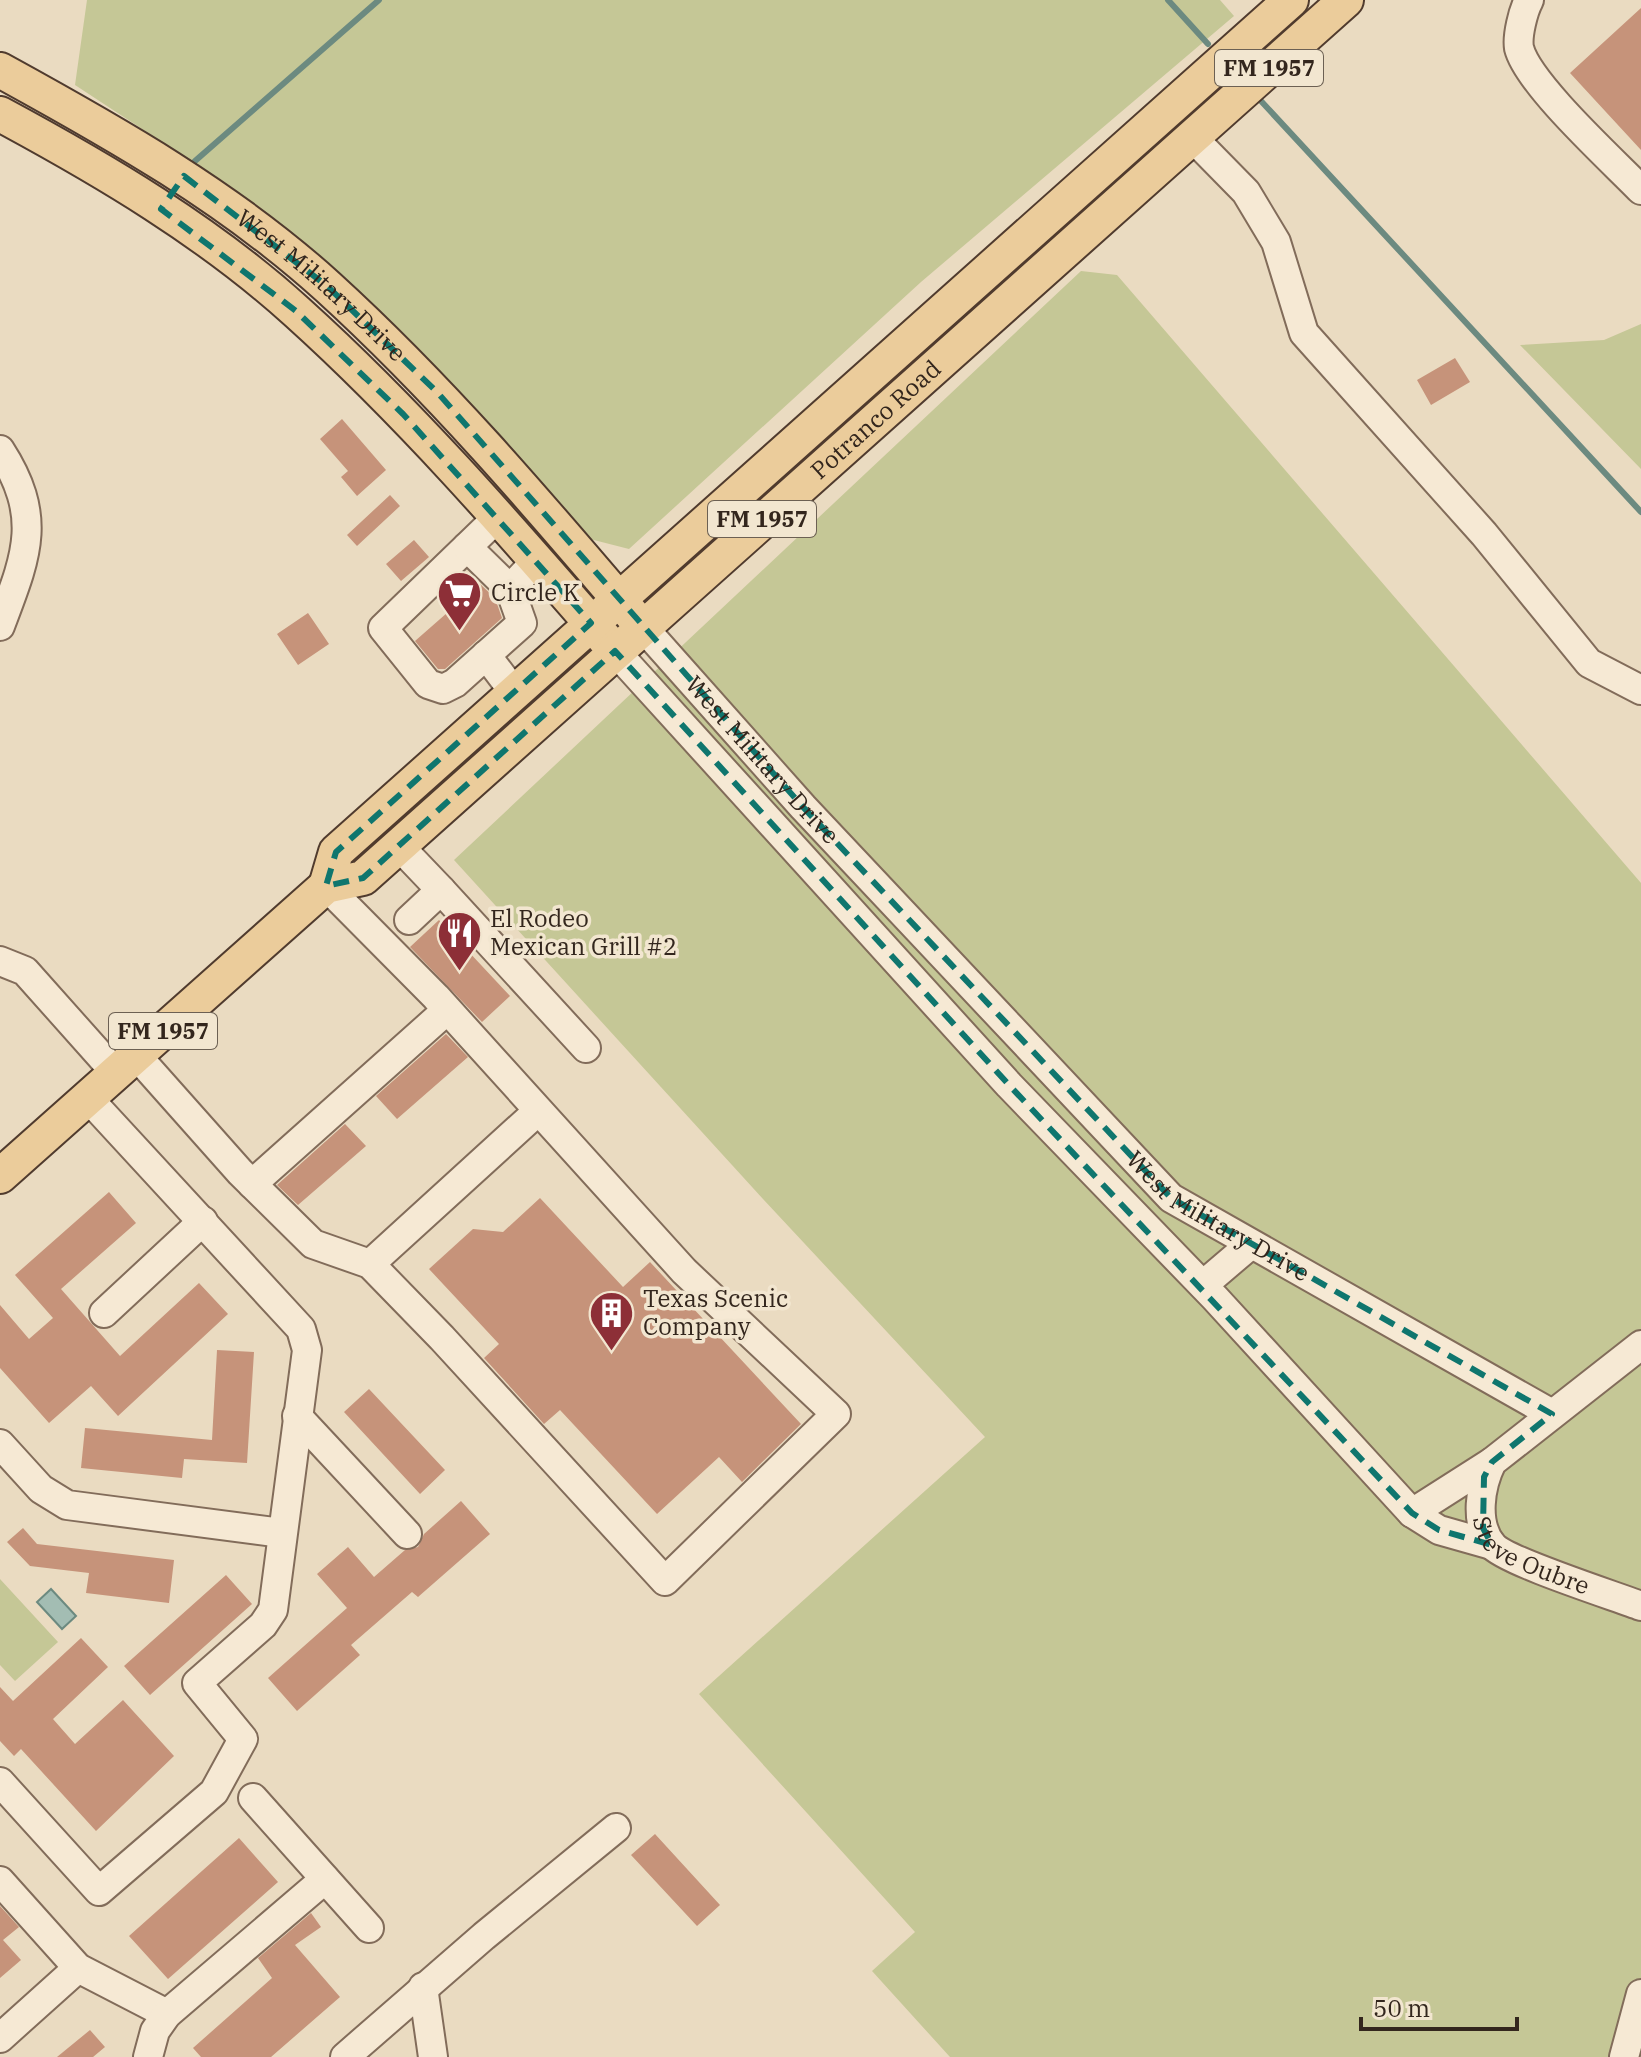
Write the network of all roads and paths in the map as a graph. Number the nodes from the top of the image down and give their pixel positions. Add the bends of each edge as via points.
1 (1291, 0) edge
2 (1346, 0) edge
3 (1529, 0) edge
4 (0, 70) edge
5 (0, 114) edge
6 (1192, 137) junction
7 (184, 176) junction
8 (1641, 190) edge
9 (161, 209) junction
10 (0, 450) edge
11 (497, 518) junction
12 (467, 547) junction
13 (536, 561) junction
14 (510, 589) junction
15 (619, 599) junction
16 (591, 623) junction
17 (0, 626) edge
18 (642, 626) junction
19 (615, 651) junction
20 (486, 655) junction
21 (1641, 690) edge
22 (514, 692) junction
23 (399, 846) junction
24 (326, 886) junction
25 (441, 890) junction
26 (409, 920) dead end
27 (0, 961) edge
28 (447, 1010) junction
29 (586, 1048) dead end
30 (1039, 1058) junction
31 (126, 1064) junction
32 (1009, 1085) junction
33 (88, 1098) junction
34 (538, 1111) junction
35 (0, 1176) edge
36 (252, 1184) junction
37 (203, 1221) junction
38 (1250, 1245) junction
39 (370, 1264) junction
40 (1203, 1285) junction
41 (104, 1313) dead end
42 (1641, 1345) edge
43 (1552, 1414) junction
44 (297, 1416) junction
45 (0, 1444) edge
46 (1492, 1462) junction
47 (1412, 1513) junction
48 (282, 1533) junction
49 (407, 1534) dead end
50 (1492, 1545) junction
51 (1641, 1606) edge
52 (0, 1782) edge
53 (253, 1798) dead end
54 (616, 1828) dead end
55 (325, 1879) junction
56 (0, 1881) edge
57 (369, 1928) dead end
58 (78, 1968) junction
59 (423, 1987) junction
60 (1641, 1994) edge
61 (167, 2014) junction
62 (0, 2038) edge
63 (148, 2057) edge
64 (345, 2057) edge
65 (433, 2057) edge
66 (1624, 2057) edge

1 - 15 main road, Potranco Road / FM 1957
2 - 6 main road, Potranco Road / FM 1957
3 - 8 street via 1519,48 1541,85
4 - 7 main road, West Military Drive
5 - 9 main road, West Military Drive via 103,170
6 - 18 main road, Potranco Road / FM 1957
6 - 21 street via 1246,192 1276,242 1304,333 1484,534 1589,663
7 - 9 main road
7 - 15 main road, West Military Drive via 327,286 437,392
9 - 11 main road, West Military Drive via 296,311 403,414
10 - 17 street via 23,500 27,547
11 - 12 street
11 - 13 main road, West Military Drive
12 - 14 street
12 - 20 street via 383,628 428,684 443,689
13 - 14 street
13 - 16 main road, West Military Drive
14 - 20 street via 522,623
15 - 16 main road, Potranco Road / FM 1957
15 - 18 main road, West Military Drive
16 - 19 main road, West Military Drive
16 - 22 main road, Potranco Road / FM 1957
18 - 19 main road, Potranco Road / FM 1957
18 - 30 street, West Military Drive
19 - 23 main road, Potranco Road / FM 1957
19 - 32 street, West Military Drive
20 - 22 street
22 - 24 main road, Potranco Road / FM 1957 via 336,852
23 - 24 main road, Potranco Road / FM 1957 via 363,878
23 - 25 street
24 - 28 street
24 - 31 main road, Potranco Road / FM 1957
25 - 26 street
25 - 29 street
27 - 31 street via 25,971
28 - 34 street
28 - 36 street
30 - 32 street
30 - 38 street, West Military Drive via 1171,1198
31 - 33 main road, Potranco Road / FM 1957
31 - 36 street
32 - 40 street, West Military Drive
33 - 35 main road, Potranco Road / FM 1957
33 - 37 street
34 - 39 street
34 - 39 street via 684,1271 836,1414 665,1581
36 - 39 street via 313,1244
37 - 41 street
37 - 44 street via 301,1329 307,1350
38 - 40 street
38 - 43 street, West Military Drive
40 - 47 street, West Military Drive
42 - 43 street, Steve Oubre
43 - 46 street, Steve Oubre
44 - 48 street
44 - 49 street
45 - 48 street via 41,1489 67,1505
46 - 47 street
46 - 50 street, Steve Oubre via 1484,1477 1482,1501 1483,1528
47 - 50 street, West Military Drive via 1439,1530
48 - 52 street via 273,1610 197,1683 243,1739 214,1792 99,1891
50 - 51 street, Steve Oubre
53 - 55 street
54 - 59 street
55 - 57 street
55 - 61 street
56 - 58 street
58 - 61 street
58 - 62 street
59 - 64 street
59 - 65 street
60 - 66 street
61 - 63 street via 155,2031

